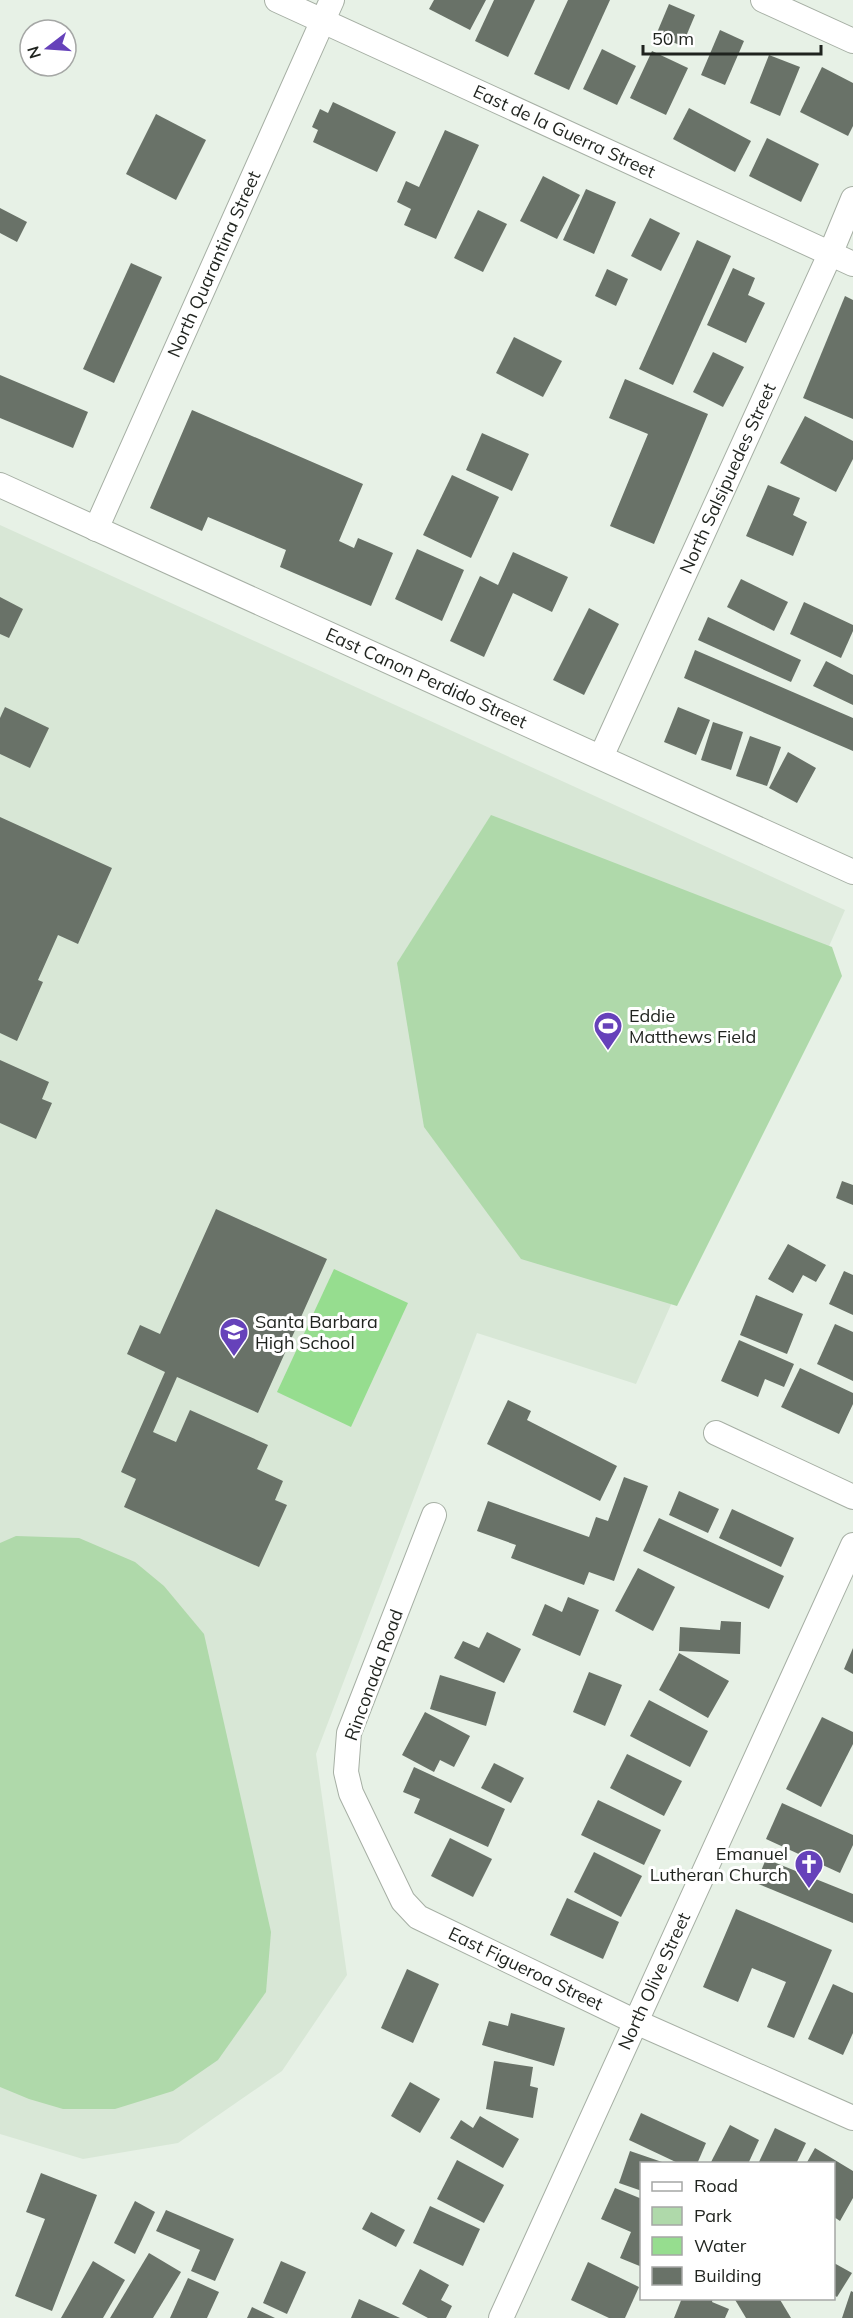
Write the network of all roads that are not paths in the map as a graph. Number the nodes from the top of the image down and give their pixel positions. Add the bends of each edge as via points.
1 (277, 0) edge
2 (763, 0) edge
3 (327, 11) edge
4 (853, 41) edge
5 (853, 199) edge
6 (831, 252) junction
7 (853, 264) edge
8 (0, 485) edge
9 (96, 529) junction
10 (601, 757) junction
11 (853, 872) edge
12 (716, 1433) dead end
13 (853, 1497) edge
14 (434, 1515) dead end
15 (853, 1545) edge
16 (403, 1901) joint
17 (636, 2022) junction
18 (853, 2118) edge
19 (501, 2318) edge

1 - 3 street, East de la Guerra Street
2 - 4 street
3 - 6 street, East de la Guerra Street
3 - 9 street, North Quarantina Street
5 - 6 street, North Salsipuedes Street
6 - 7 street, East de la Guerra Street
6 - 10 street, North Salsipuedes Street
8 - 9 street, East Canon Perdido Street
9 - 10 street, East Canon Perdido Street
10 - 11 street, East Canon Perdido Street
12 - 13 street
14 - 16 street, Rinconada Road via 347,1744 346,1772 351,1793
15 - 17 street, North Olive Street
16 - 17 street, East Figueroa Street via 418,1917
17 - 18 street, East Figueroa Street
17 - 19 street, North Olive Street

